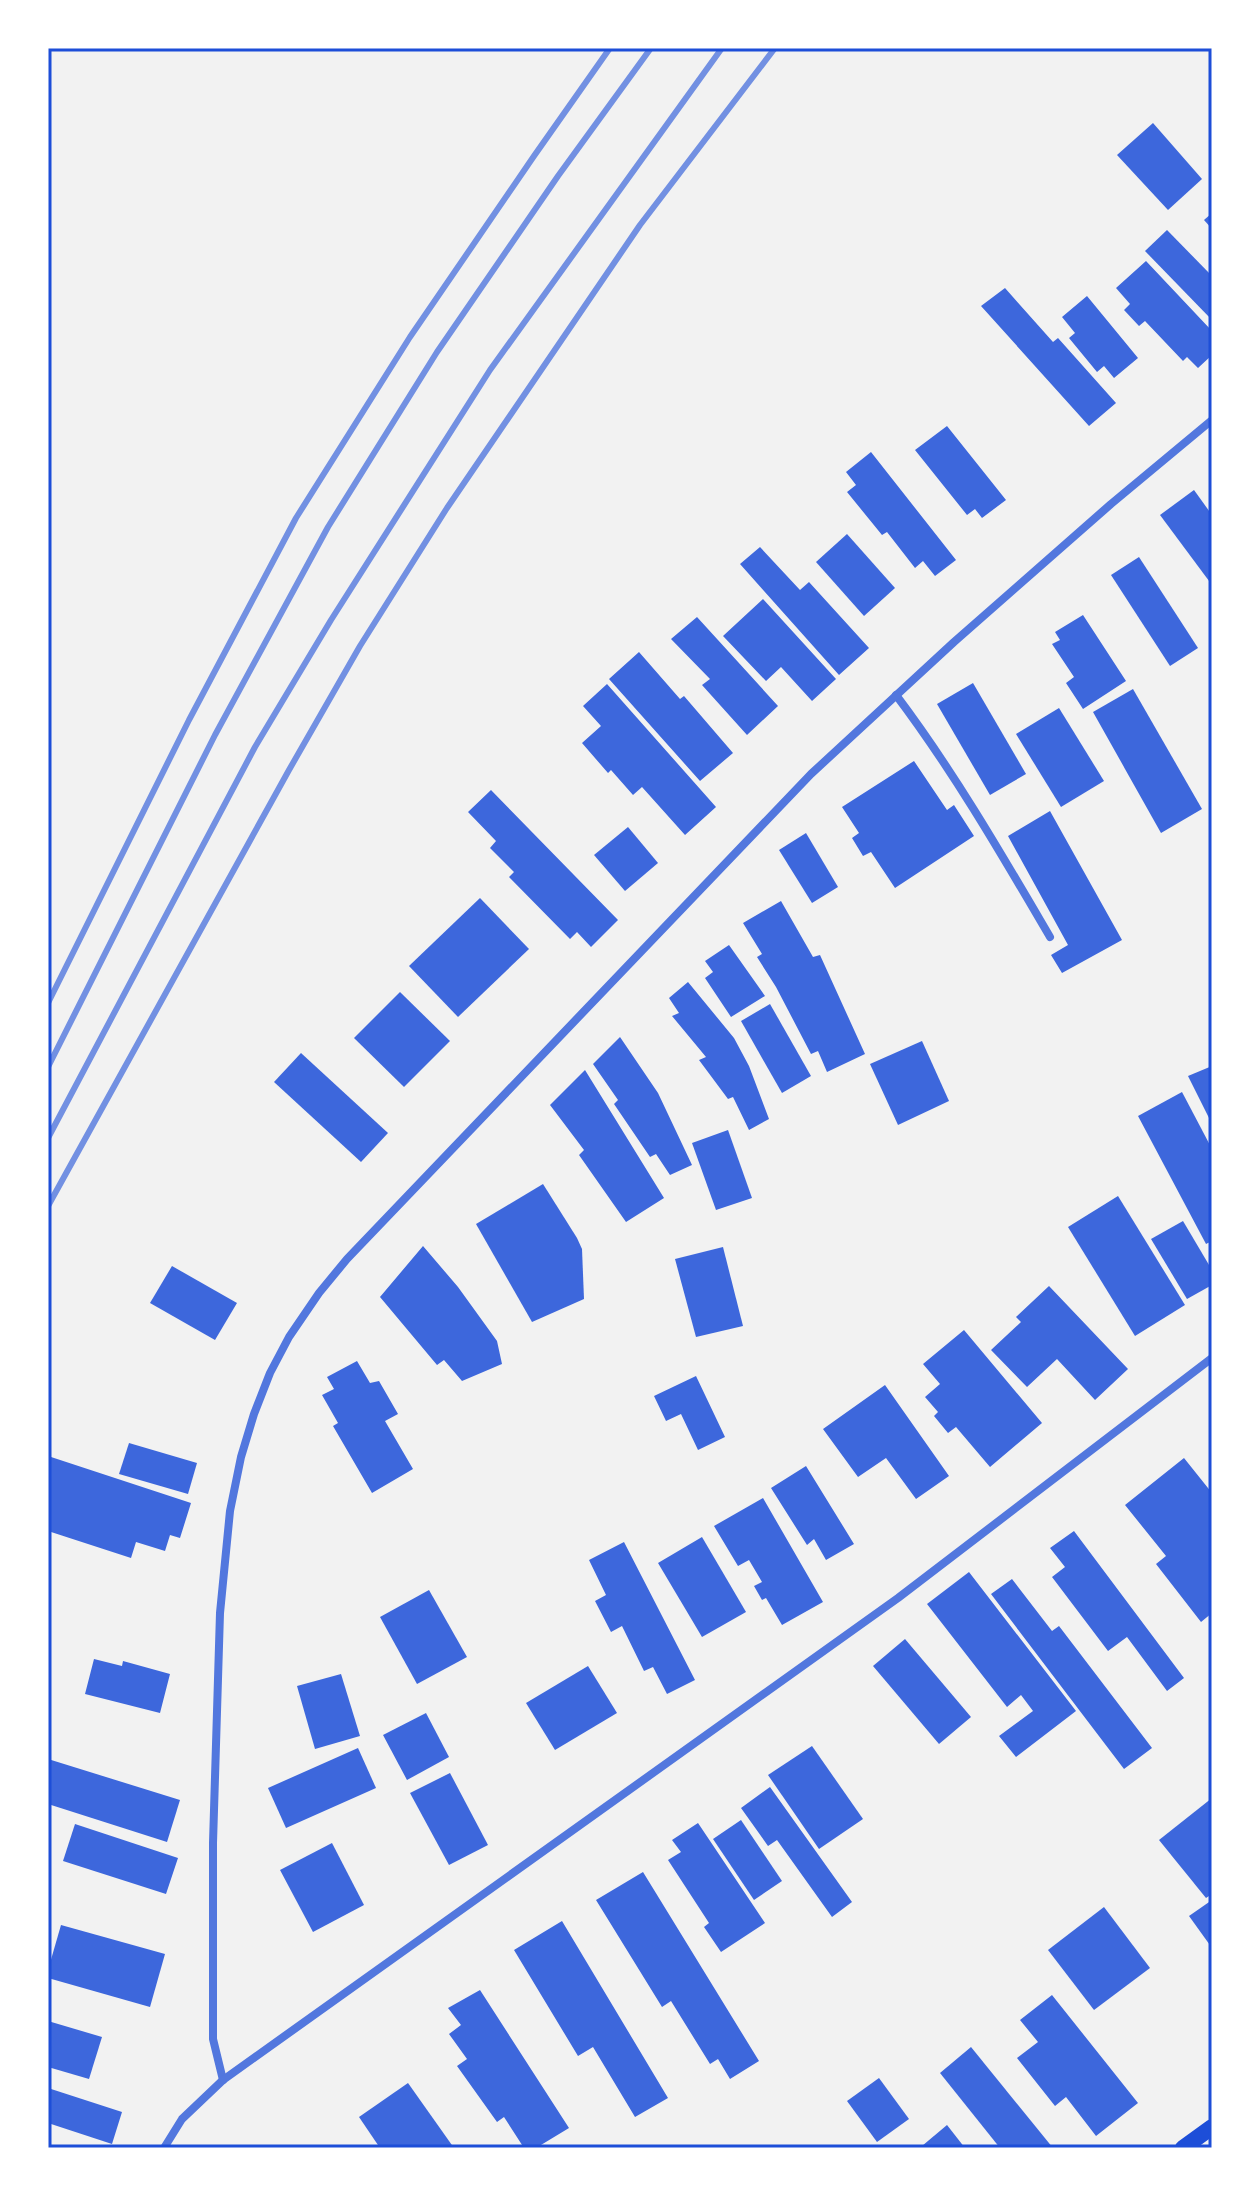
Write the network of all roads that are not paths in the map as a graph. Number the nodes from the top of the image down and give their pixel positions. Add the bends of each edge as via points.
1 (1212, 420) edge
2 (896, 695) junction
3 (1050, 937) dead end
4 (1212, 1358) edge
5 (223, 2080) junction
6 (1212, 2127) edge
7 (164, 2148) edge
8 (1183, 2148) edge

1 - 2 street
2 - 3 street via 983,823
2 - 5 street via 811,774 347,1259 289,1337 270,1373 241,1457 220,1613 212,2004 213,2039
4 - 5 street via 898,1598
5 - 7 street via 182,2119
6 - 8 main road

